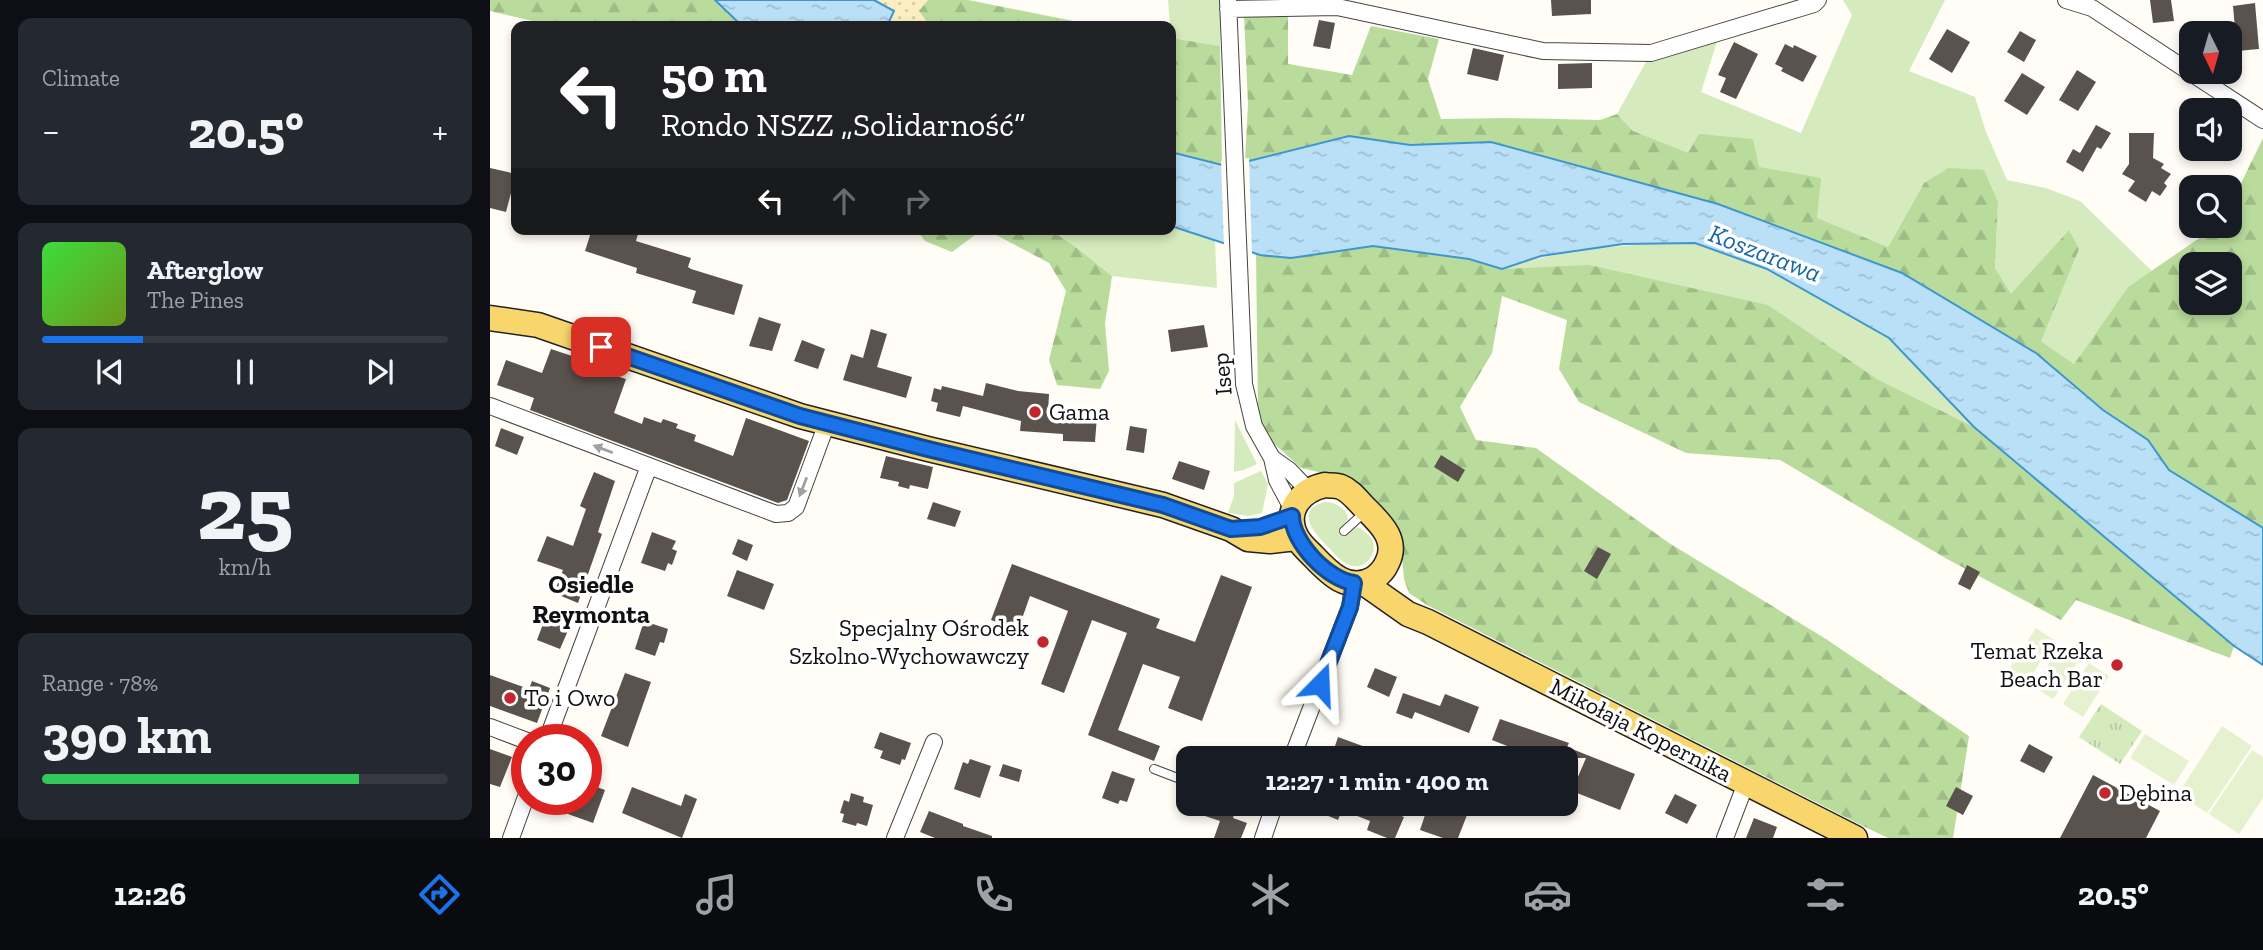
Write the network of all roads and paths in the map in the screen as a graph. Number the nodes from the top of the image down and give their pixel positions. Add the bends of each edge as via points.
1 (1818, 0) edge
2 (2066, 0) edge
3 (1228, 4) edge
4 (2263, 120) edge
5 (490, 318) edge
6 (490, 406) edge
7 (827, 423) junction
8 (1272, 458) junction
9 (649, 466) junction
10 (1367, 510) junction
11 (1297, 514) junction
12 (1345, 531) dead end
13 (1367, 578) junction
14 (553, 724) edge
15 (490, 727) edge
16 (511, 735) edge
17 (934, 742) dead end
18 (1297, 746) edge
19 (1154, 769) dead end
20 (1176, 777) edge
21 (1746, 783) junction
22 (519, 815) edge
23 (1270, 816) edge
24 (897, 837) edge
25 (511, 838) edge
26 (1262, 838) edge
27 (1725, 838) edge
28 (1855, 838) edge

1 - 3 street via 1651,53 1543,51 1336,7
2 - 4 street via 2092,8
3 - 8 street, Isep via 1246,396 1257,433
5 - 7 main road via 538,325
9 -> 6 street
7 -> 9 street via 796,507 788,513 776,514
7 - 11 main road via 1163,505 1248,539 1258,540
8 - 11 street, Isep via 1277,480
8 - 11 street, Isep via 1289,470
9 - 14 street
10 - 11 main road via 1341,487 1325,485
10 - 12 lane
10 - 13 main road via 1382,526 1391,552
11 - 13 main road via 1334,577
13 - 18 street via 1350,607
13 - 21 main road, Mikołaja Kopernika via 1428,622
15 - 16 street
17 - 24 street
19 - 20 lane
21 - 27 street
21 - 28 main road, Mikołaja Kopernika
22 - 25 street
23 - 26 street

